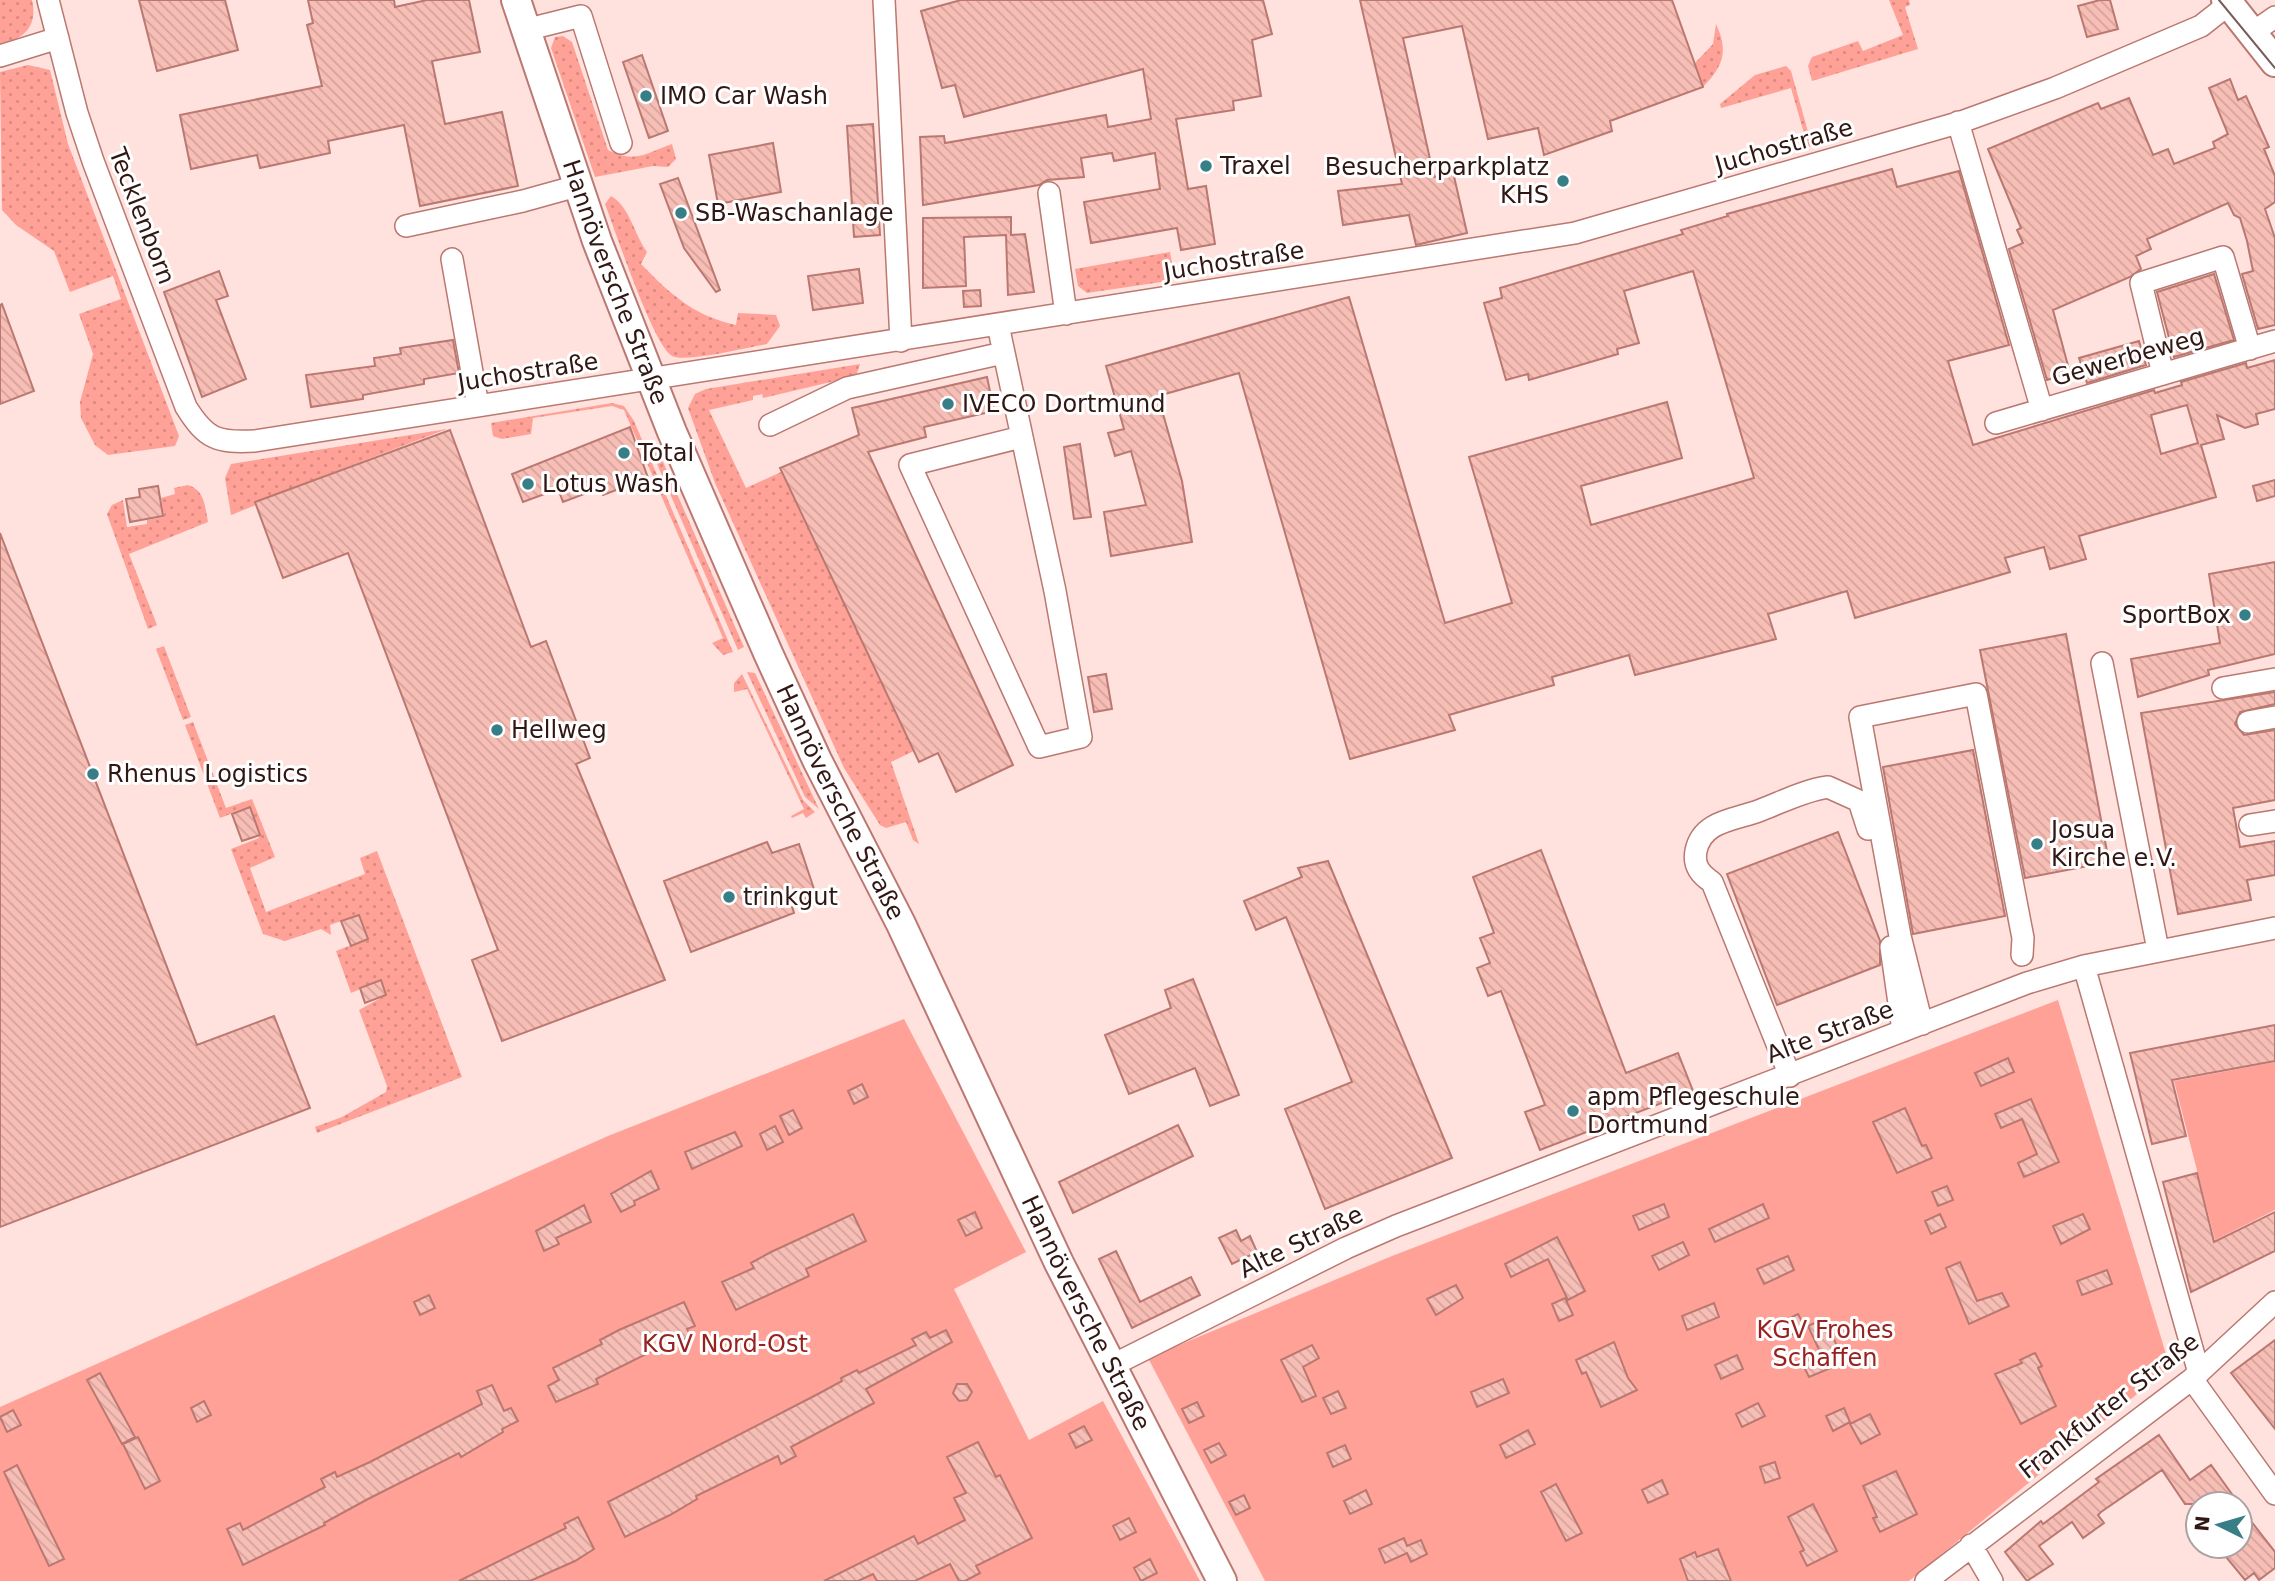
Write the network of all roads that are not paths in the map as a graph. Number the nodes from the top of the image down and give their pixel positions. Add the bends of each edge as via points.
1 (48, 0) edge
2 (516, 0) edge
3 (884, 0) edge
4 (2227, 2) edge
5 (2275, 17) edge
6 (525, 30) junction
7 (2252, 33) junction
8 (58, 38) junction
9 (0, 56) edge
10 (2275, 62) edge
11 (1958, 122) junction
12 (621, 143) dead end
13 (578, 186) junction
14 (1049, 193) dead end
15 (406, 226) dead end
16 (452, 259) dead end
17 (1066, 314) junction
18 (998, 325) junction
19 (901, 341) junction
20 (2275, 341) edge
21 (2250, 349) junction
22 (1003, 354) junction
23 (2163, 374) junction
24 (651, 379) junction
25 (478, 406) junction
26 (2042, 410) junction
27 (1996, 423) dead end
28 (769, 425) dead end
29 (1021, 437) junction
30 (213, 438) joint
31 (2102, 663) dead end
32 (2275, 679) edge
33 (2223, 688) dead end
34 (2275, 717) edge
35 (2248, 722) dead end
36 (2275, 821) edge
37 (2250, 825) dead end
38 (2275, 928) edge
39 (2158, 950) junction
40 (2022, 955) dead end
41 (2084, 966) junction
42 (1913, 1028) junction
43 (1790, 1076) junction
44 (2275, 1302) edge
45 (1111, 1366) junction
46 (2195, 1376) junction
47 (2275, 1494) edge
48 (1971, 1545) junction
49 (1222, 1581) edge
50 (1926, 1581) edge
51 (1992, 1581) edge

1 - 8 street, Tecklenborn
2 - 6 main road, Hannöversche Straße
3 - 19 street
4 - 7 main road
4 - 11 street, Juchostraße via 2200,26
5 - 7 street
6 - 12 street via 581,16
6 - 13 main road, Hannöversche Straße
7 - 10 main road
8 - 9 street
8 - 30 street, Tecklenborn via 93,162 186,407 199,429
11 - 17 street, Juchostraße via 1575,233
11 - 26 street
13 - 15 street
13 - 24 main road, Hannöversche Straße
14 - 17 street
16 - 25 street
17 - 18 street, Juchostraße
18 - 19 street, Juchostraße
18 - 22 street
19 - 24 street, Juchostraße
20 - 21 street, Gewerbeweg
21 - 23 street, Gewerbeweg
21 - 23 street via 2223,257 2141,283
22 - 28 street via 847,388
22 - 29 street
23 - 26 street, Gewerbeweg
24 - 25 street, Juchostraße
24 - 45 main road, Hannöversche Straße via 817,760 901,925
25 - 30 street, Juchostraße via 255,442
26 - 27 street, Gewerbeweg
29 - 29 street via 1081,737 1039,747 910,465
31 - 39 street
32 - 33 street
34 - 35 street
36 - 37 street
38 - 39 street, Alte Straße
39 - 41 street, Alte Straße
40 - 42 street via 1976,694 1860,717
41 - 42 street, Alte Straße
41 - 46 street
42 - 43 street, Alte Straße
42 - 43 street via 1859,801 1840,790 1818,788 1723,821 1698,841 1698,869 1712,882
43 - 45 street, Alte Straße via 1384,1232
44 - 46 street, Frankfurter Straße
45 - 49 main road, Hannöversche Straße
46 - 47 street
46 - 48 street, Frankfurter Straße
48 - 50 street, Frankfurter Straße
48 - 51 street

